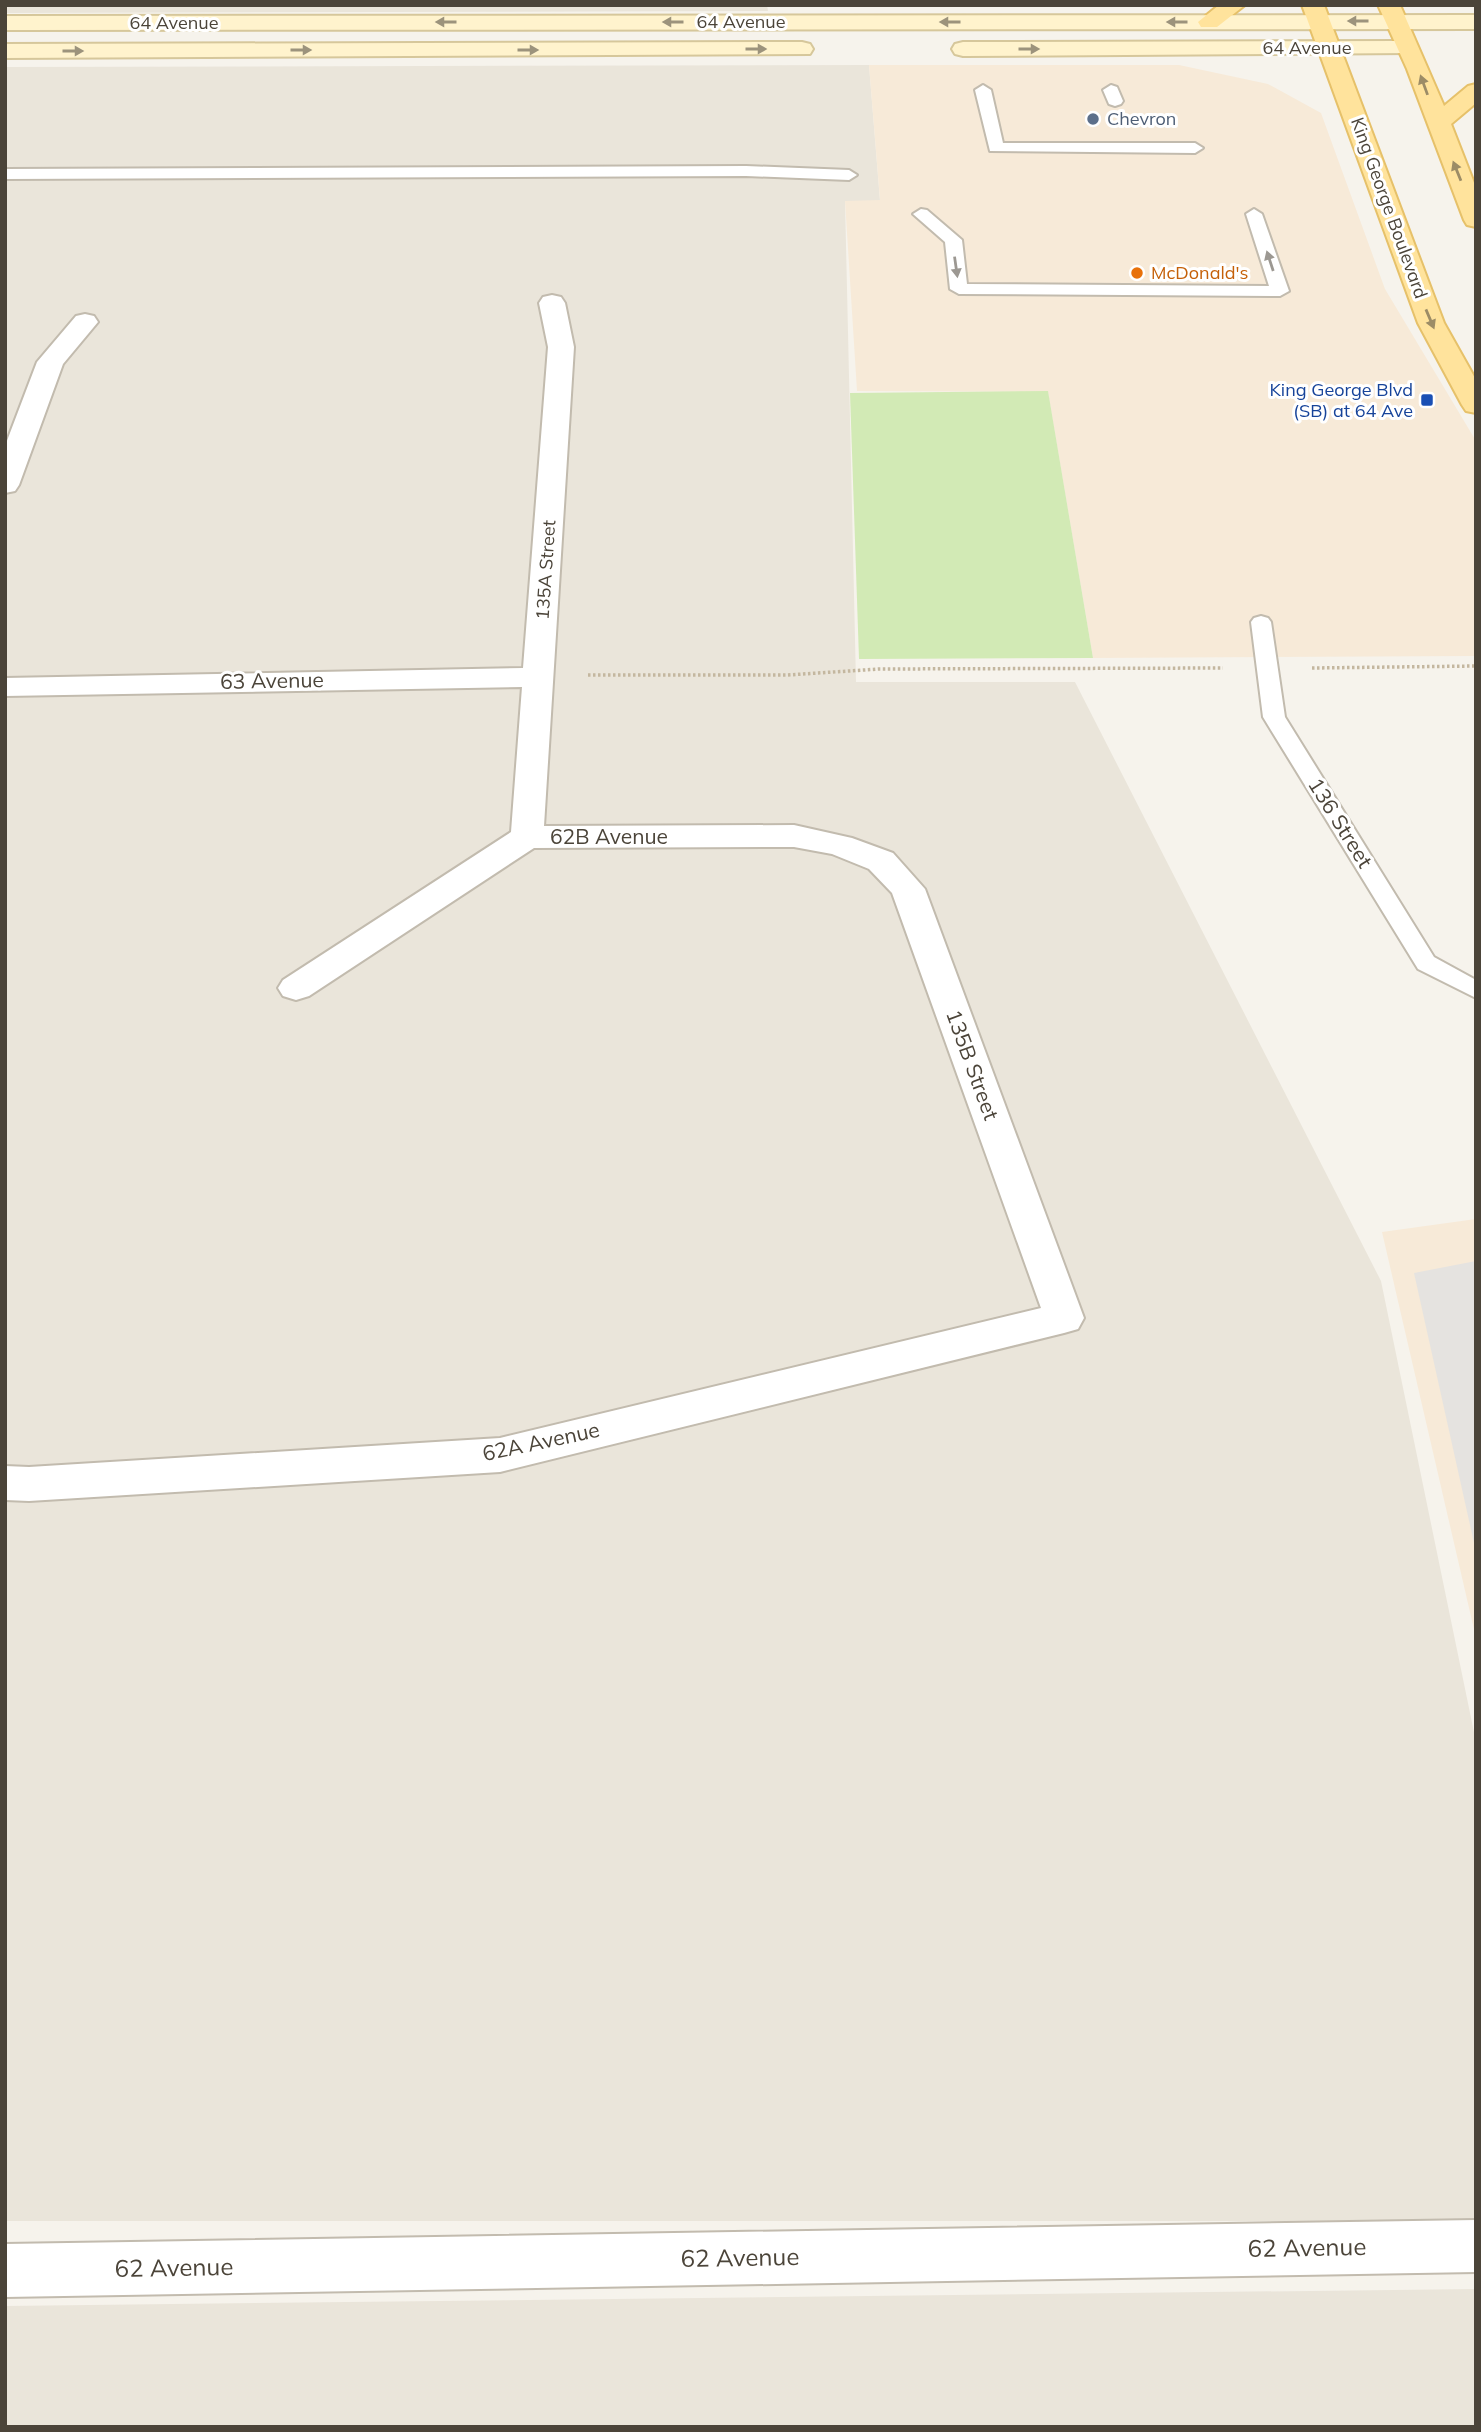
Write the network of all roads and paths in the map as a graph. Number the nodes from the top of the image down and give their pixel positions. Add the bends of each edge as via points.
1 (1234, 5) edge
2 (1316, 13) edge
3 (1393, 13) edge
4 (1209, 22) junction
5 (1476, 22) edge
6 (5, 23) edge
7 (1330, 48) junction
8 (1420, 48) junction
9 (828, 49) dead end
10 (937, 49) dead end
11 (5, 51) edge
12 (982, 90) dead end
13 (1476, 91) edge
14 (1438, 123) junction
15 (1195, 148) dead end
16 (5, 174) edge
17 (849, 175) dead end
18 (921, 214) dead end
19 (1254, 214) dead end
20 (1476, 220) edge
21 (552, 303) dead end
22 (85, 322) dead end
23 (1476, 405) edge
24 (5, 485) edge
25 (1261, 622) dead end
26 (1476, 666) edge
27 (1267, 668) junction
28 (579, 676) dead end
29 (539, 677) junction
30 (5, 687) edge
31 (527, 837) junction
32 (839, 845) joint
33 (296, 988) dead end
34 (1476, 990) edge
35 (1064, 1318) joint
36 (5, 1483) edge
37 (1476, 2245) edge
38 (5, 2271) edge

1 - 4 main road
3 -> 2 main road, 64 Avenue
2 - 4 main road, 64 Avenue
2 - 7 main road, King George Boulevard
3 - 5 main road, 64 Avenue
3 - 8 main road
4 -> 6 main road, 64 Avenue
7 - 8 main road, 64 Avenue
10 -> 7 main road, 64 Avenue
7 -> 23 main road, King George Boulevard via 1431,323
14 -> 8 main road
11 -> 9 main road, 64 Avenue
12 - 15 lane via 996,148 1047,143
13 - 14 main road
20 -> 14 main road
16 - 17 lane via 746,171
18 -> 19 lane via 953,240 959,289 1280,291
21 - 29 street, 135A Street via 561,347
22 - 24 street via 50,362
25 - 27 lane, 136 Street
26 - 27 path
27 - 28 path via 879,669 788,675
27 - 34 lane, 136 Street via 1274,717 1426,963
29 - 30 street, 63 Avenue
29 - 31 street, 135A Street
31 - 32 street, 62B Avenue via 794,835
31 - 33 street, 62B Avenue
32 - 35 street, 135B Street via 881,861 908,889
35 - 36 street, 62A Avenue via 499,1455
37 - 38 street, 62 Avenue

